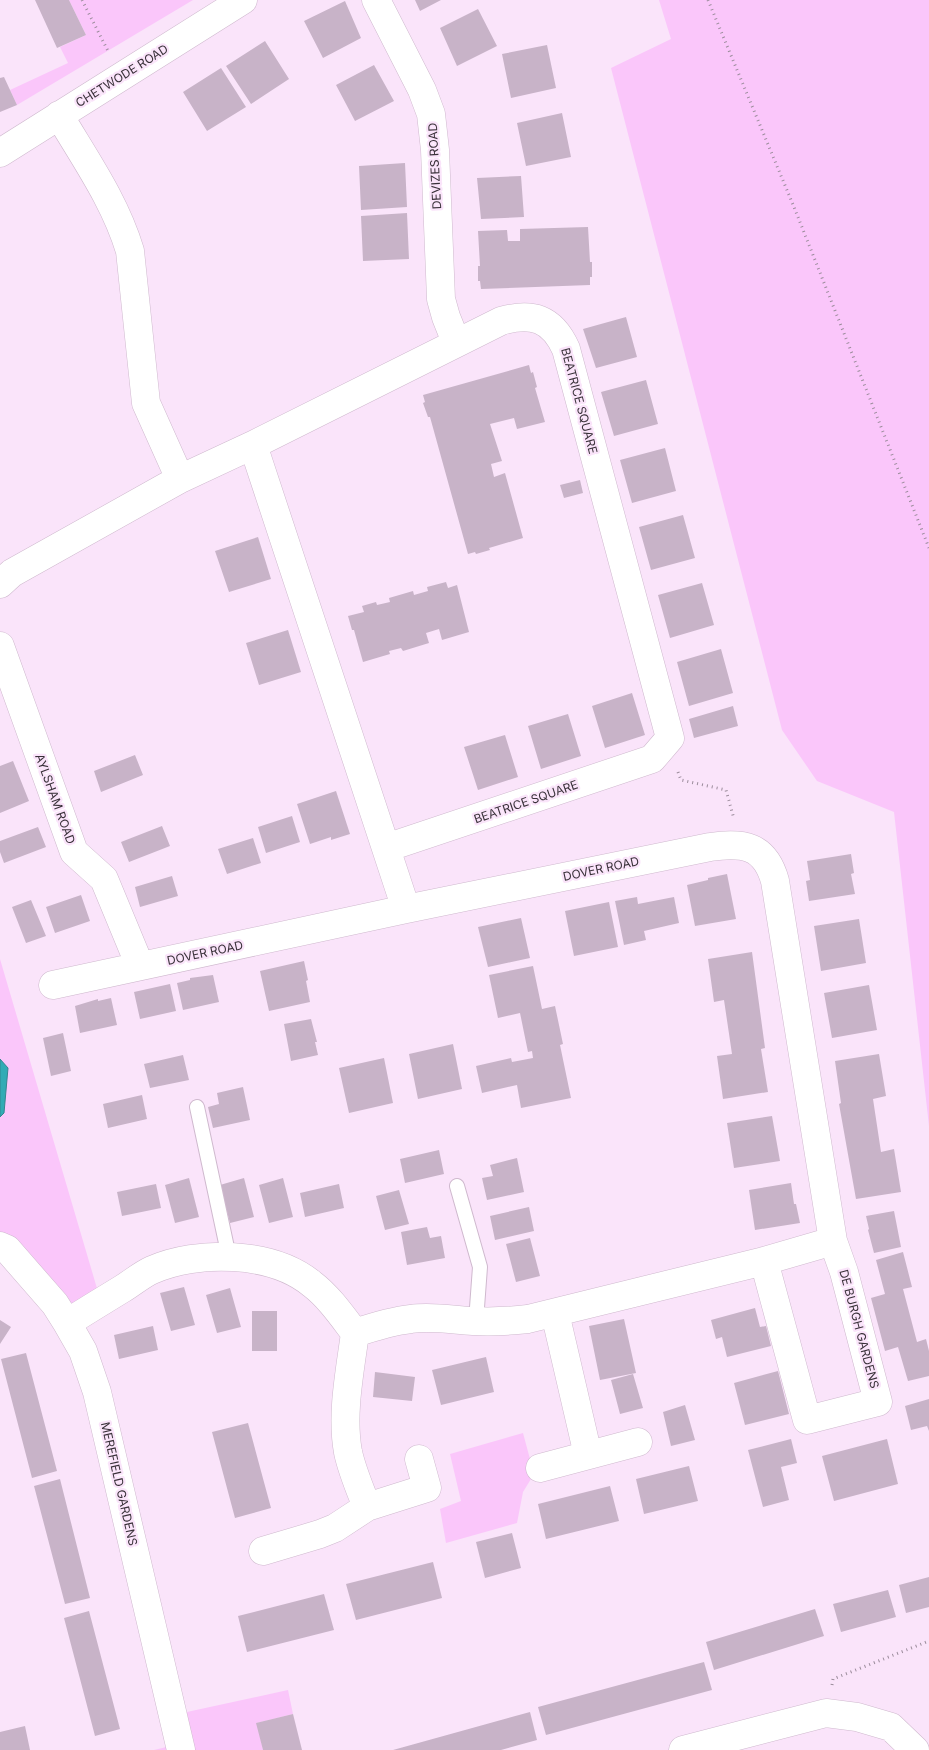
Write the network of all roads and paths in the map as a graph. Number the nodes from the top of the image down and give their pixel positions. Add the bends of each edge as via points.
1 (82, 0) edge
2 (243, 0) edge
3 (376, 0) edge
4 (708, 0) edge
5 (122, 77) junction
6 (59, 115) junction
7 (0, 153) edge
8 (456, 342) junction
9 (253, 445) junction
10 (180, 479) junction
11 (929, 548) edge
12 (0, 584) edge
13 (0, 646) edge
14 (665, 744) junction
15 (741, 844) junction
16 (386, 848) junction
17 (406, 909) junction
18 (140, 966) junction
19 (53, 985) dead end
20 (196, 1106) dead end
21 (457, 1186) dead end
22 (833, 1241) junction
23 (0, 1246) edge
24 (228, 1257) junction
25 (764, 1261) junction
26 (555, 1314) junction
27 (476, 1321) junction
28 (67, 1323) junction
29 (354, 1333) junction
30 (638, 1442) dead end
31 (588, 1455) junction
32 (419, 1459) dead end
33 (540, 1468) dead end
34 (367, 1507) junction
35 (263, 1551) dead end
36 (929, 1641) edge
37 (826, 1713) junction
38 (181, 1750) edge
39 (683, 1750) edge
40 (915, 1750) edge

1 - 5 path
2 - 5 street, CHETWODE ROAD
3 - 8 street, DEVIZES ROAD via 431,114 441,298
4 - 11 path via 798,216
5 - 6 street, CHETWODE ROAD
6 - 7 street, CHETWODE ROAD
6 - 10 street via 123,227 130,251 146,403
8 - 9 street, BEATRICE SQUARE
8 - 14 street, BEATRICE SQUARE via 501,321 530,316 553,327 561,338 670,738
9 - 10 street
9 - 16 street
10 - 12 street via 12,573
13 - 18 street, AYLSHAM ROAD via 74,852 104,879
14 - 15 path via 682,780 726,790
14 - 16 street, BEATRICE SQUARE via 652,759
15 - 17 street, DOVER ROAD via 710,847
15 - 22 street via 765,859 775,881
16 - 17 street
17 - 18 street, DOVER ROAD
18 - 19 street, DOVER ROAD
20 - 24 lane
21 - 27 lane via 480,1267
22 - 25 street
22 - 25 street, DE BURGH GARDENS via 878,1402 806,1420
23 - 28 street, MEREFIELD GARDENS via 13,1256 55,1304
24 - 28 street via 176,1262 151,1271
24 - 29 street via 276,1265 301,1275 326,1298
25 - 26 street
26 - 27 street via 511,1321
26 - 31 street
27 - 29 street via 411,1319
28 - 38 street, MEREFIELD GARDENS via 83,1351 97,1392
29 - 34 street via 346,1430 348,1452
30 - 31 street
31 - 33 street
32 - 34 street via 427,1488
34 - 35 street via 335,1528
36 - 37 path via 833,1679
37 - 39 street
37 - 40 street via 857,1717 891,1727

